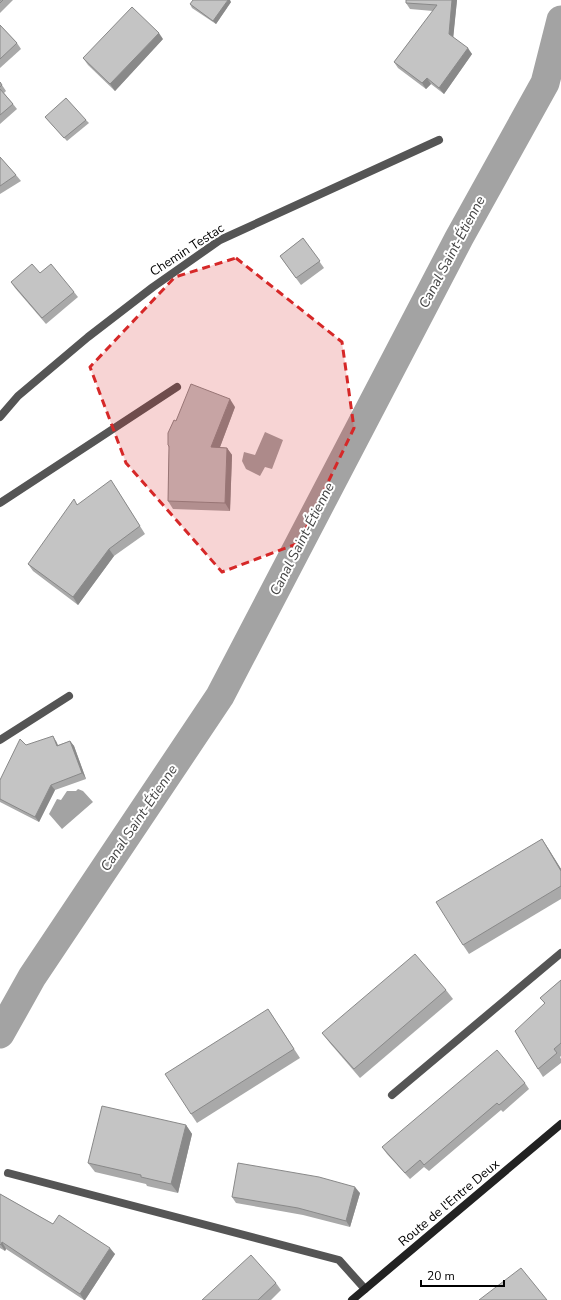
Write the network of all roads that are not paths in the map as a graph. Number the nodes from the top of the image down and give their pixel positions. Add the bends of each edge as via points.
1 (439, 140) dead end
2 (177, 387) dead end
3 (0, 418) edge
4 (0, 504) edge
5 (69, 696) dead end
6 (0, 740) edge
7 (561, 953) edge
8 (392, 1095) dead end
9 (561, 1124) edge
10 (8, 1173) dead end
11 (365, 1288) junction
12 (352, 1300) edge

1 - 3 street, Chemin Testac via 220,240 88,337 18,396
2 - 4 street
5 - 6 street
7 - 8 street
9 - 11 main road, Route de l'Entre Deux
10 - 11 street via 339,1260
11 - 12 main road, Route de l'Entre Deux

